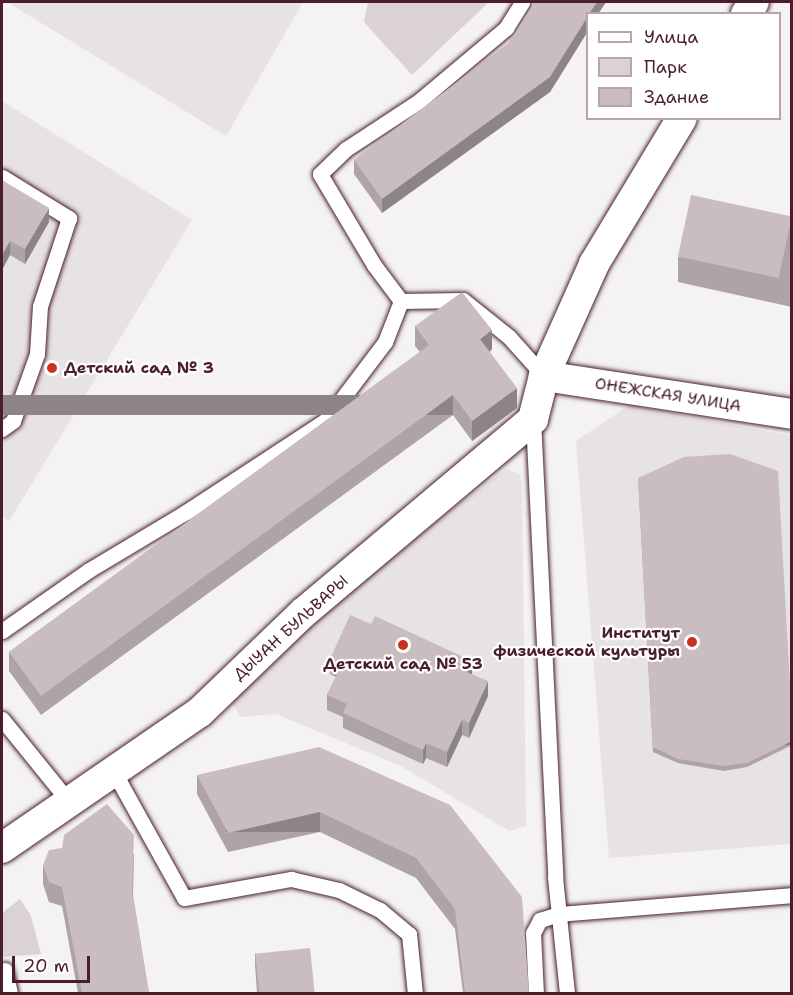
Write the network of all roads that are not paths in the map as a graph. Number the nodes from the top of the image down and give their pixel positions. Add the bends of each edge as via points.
1 (522, 2) edge
2 (681, 120) edge
3 (2, 177) edge
4 (401, 301) junction
5 (544, 376) junction
6 (792, 414) edge
7 (533, 419) junction
8 (2, 429) edge
9 (2, 631) edge
10 (2, 719) edge
11 (114, 772) junction
12 (70, 803) junction
13 (2, 848) edge
14 (792, 896) edge
15 (558, 914) junction
16 (5, 970) dead end
17 (10, 993) edge
18 (415, 993) edge
19 (536, 993) edge
20 (567, 993) edge

1 - 4 lane via 506,28 419,101 346,149 320,174
2 - 5 street via 594,264
3 - 8 lane via 69,218 40,306 37,354 12,421
4 - 5 lane via 463,300 509,337
4 - 9 lane via 385,342 326,420 89,570
5 - 6 street, ОНЕЖСКАЯ УЛИЦА
5 - 7 street
7 - 11 street, ДЫУАН БУЛЬВАРЫ via 303,613 200,712
7 - 15 lane
10 - 12 lane
11 - 12 street, ДЫУАН БУЛЬВАРЫ
11 - 18 lane via 184,898 291,879 339,890 380,910 409,934
12 - 13 street, ДЫУАН БУЛЬВАРЫ
14 - 15 lane
15 - 19 lane via 535,926
15 - 20 lane
16 - 17 lane

